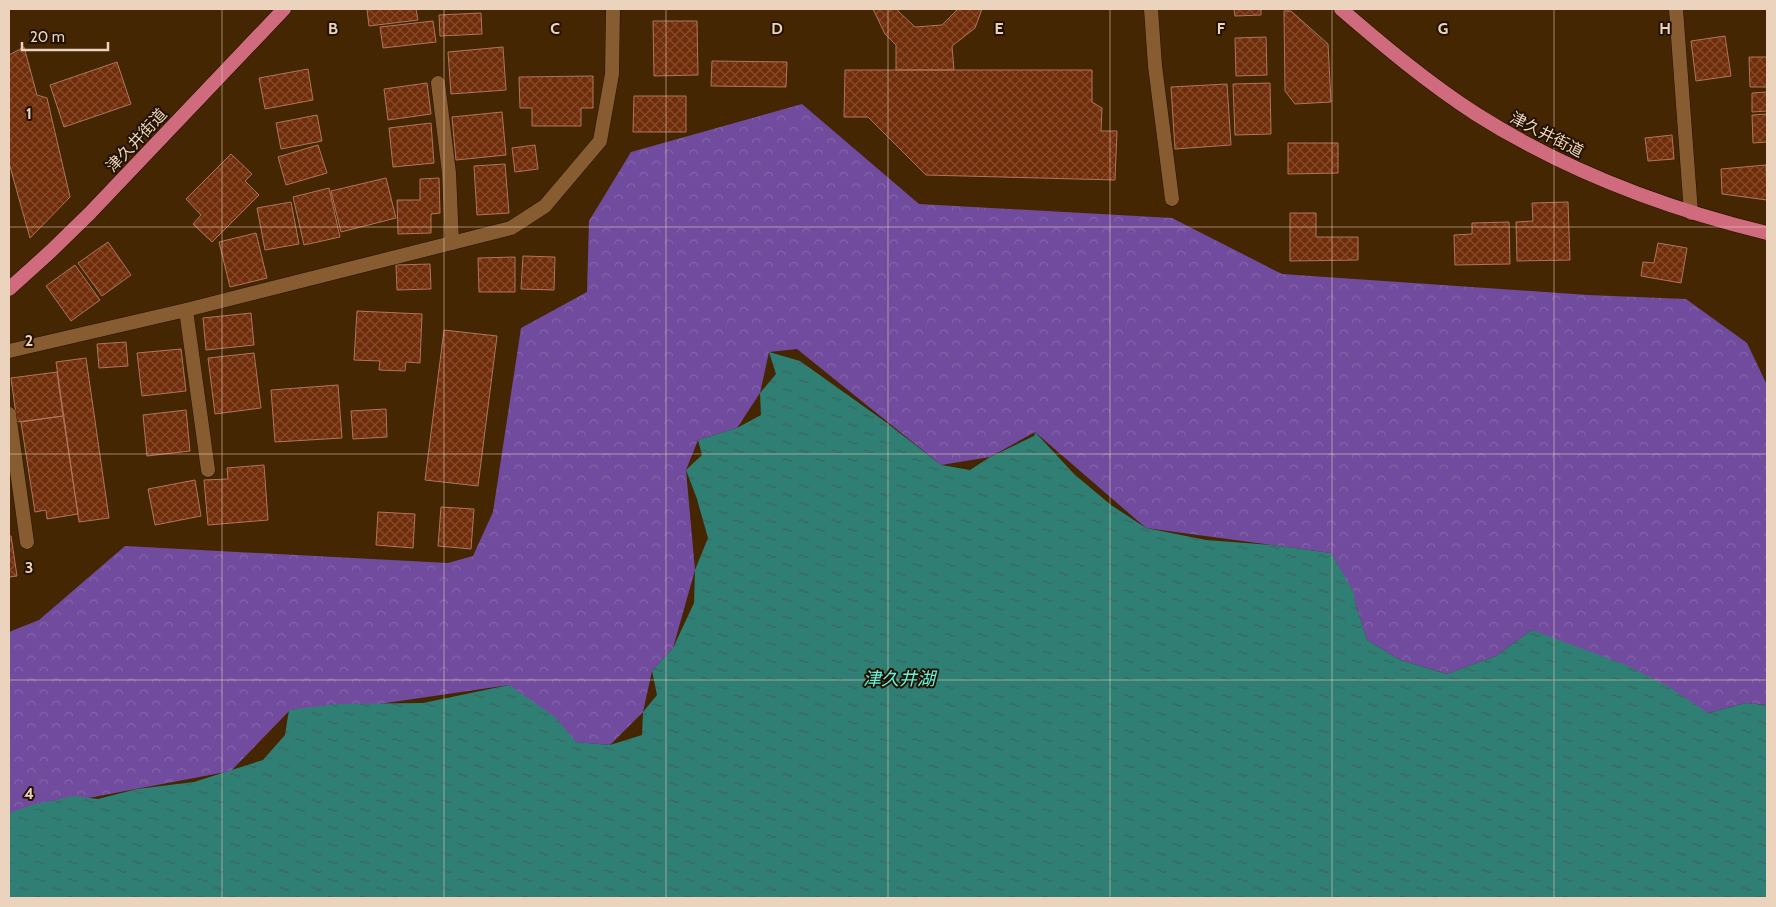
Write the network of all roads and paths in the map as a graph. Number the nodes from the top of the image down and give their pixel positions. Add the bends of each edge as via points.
1 (284, 9) edge
2 (612, 9) edge
3 (1151, 9) edge
4 (1341, 9) edge
5 (1676, 9) edge
6 (438, 83) dead end
7 (1172, 199) dead end
8 (1691, 213) junction
9 (1767, 233) edge
10 (452, 243) junction
11 (9, 289) edge
12 (186, 310) junction
13 (9, 350) edge
14 (9, 414) edge
15 (208, 470) dead end
16 (28, 542) dead end

1 - 11 highway, 津久井街道 via 90,213
2 - 10 street via 612,74 600,141 545,206 511,228
3 - 7 street
4 - 8 highway, 津久井街道 via 1415,70 1507,133 1585,173
5 - 8 street
6 - 10 street via 449,174
8 - 9 highway, 津久井街道
10 - 12 street
12 - 13 street
12 - 15 street
14 - 16 street

